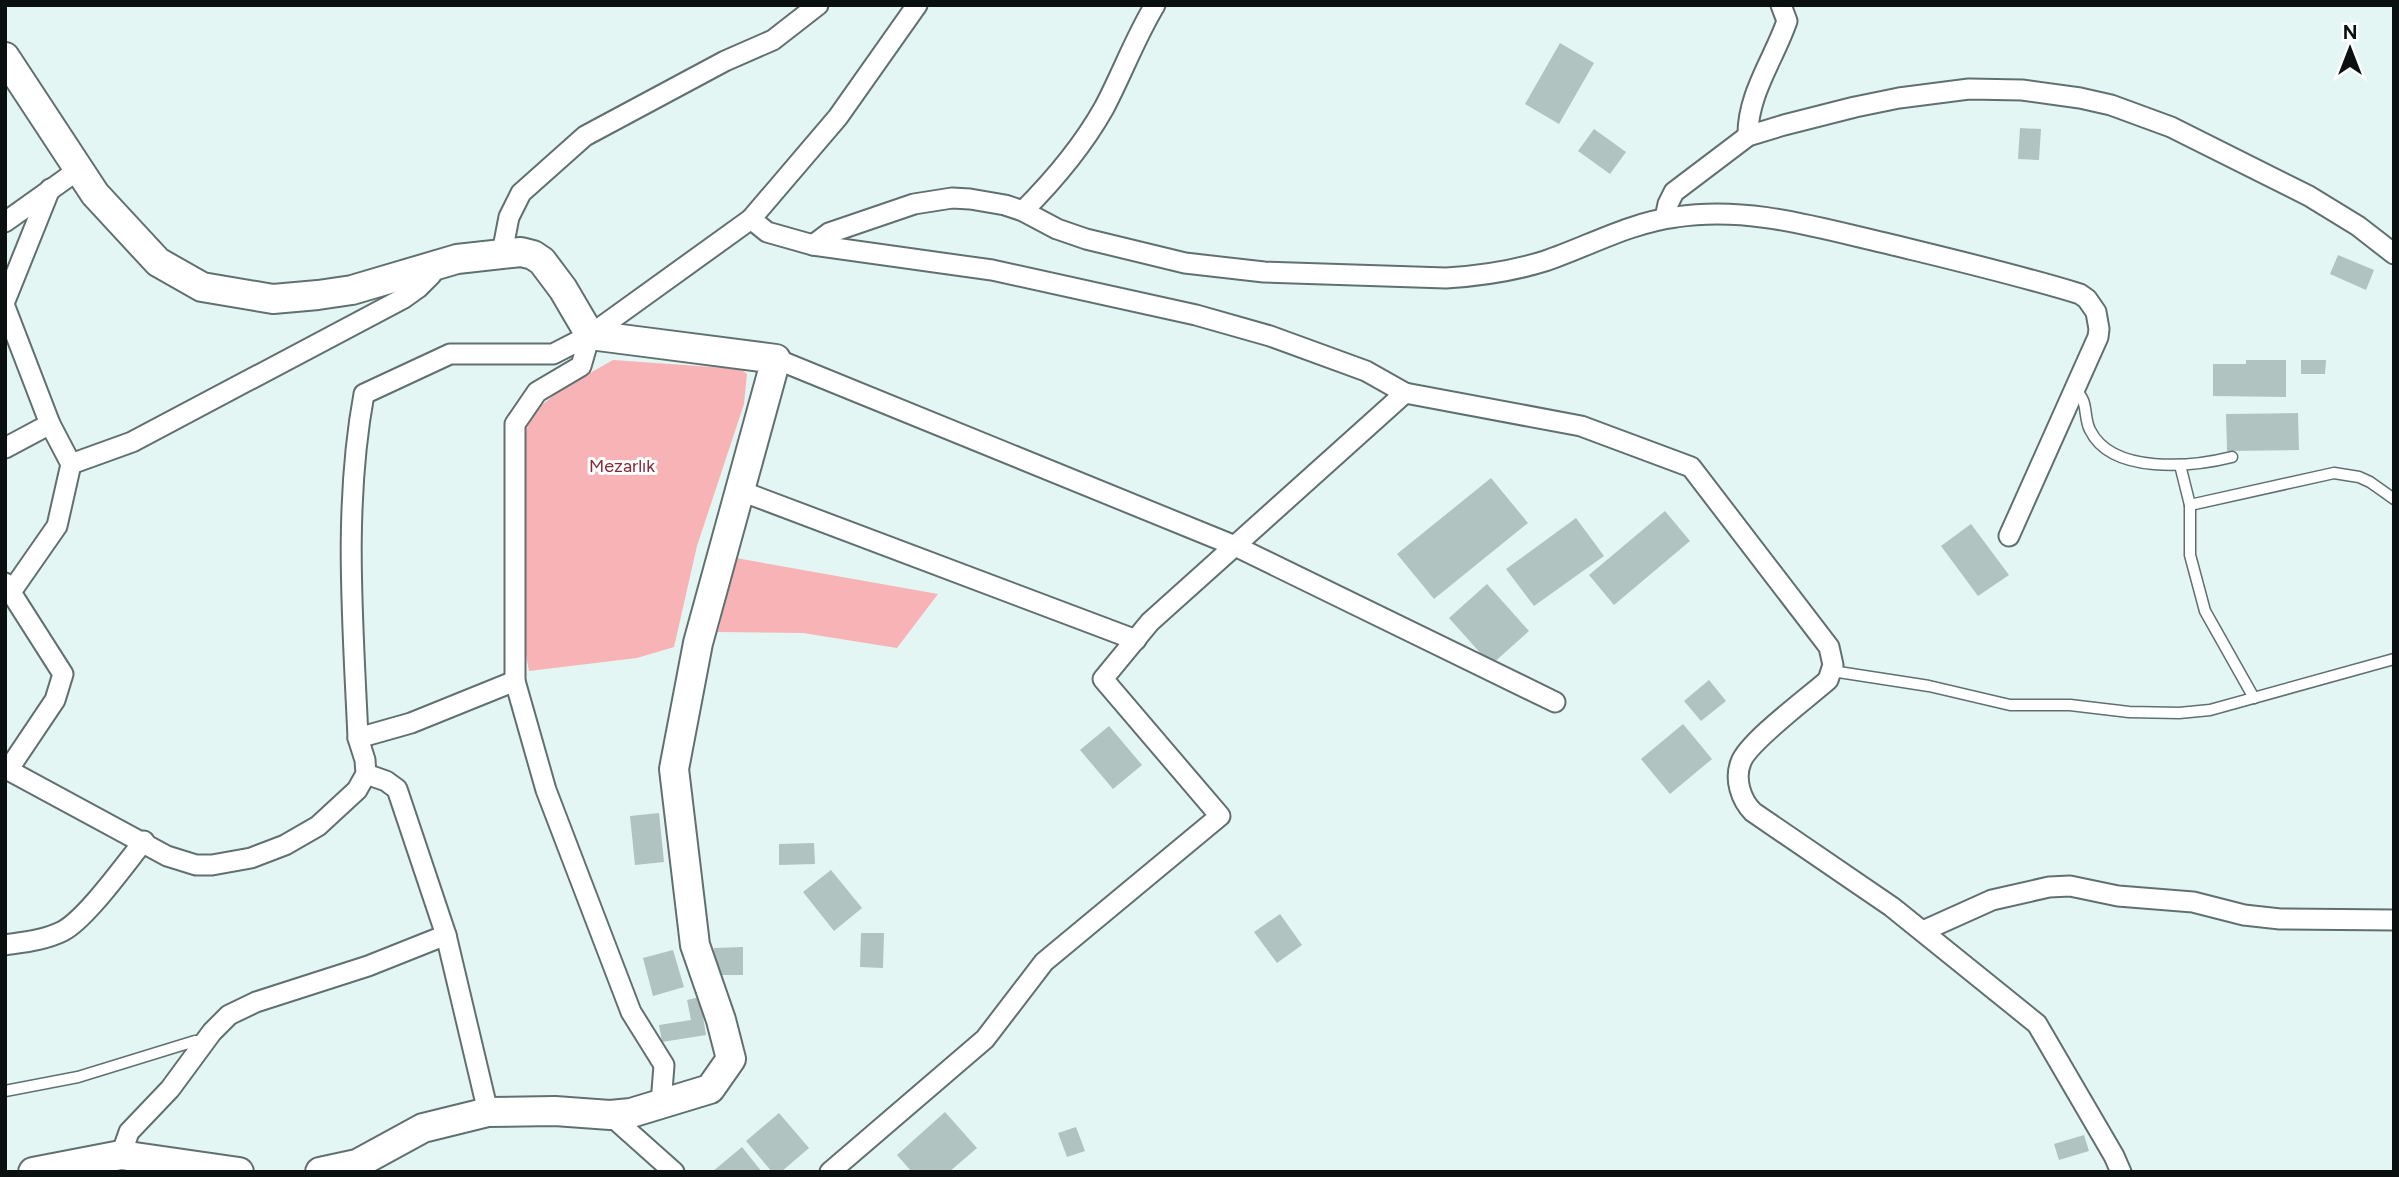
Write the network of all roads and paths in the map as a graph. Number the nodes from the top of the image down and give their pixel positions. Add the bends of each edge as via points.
1 (818, 5) edge
2 (916, 5) edge
3 (1155, 5) edge
4 (1786, 7) edge
5 (5, 57) edge
6 (1748, 136) junction
7 (78, 170) junction
8 (50, 189) junction
9 (1023, 211) junction
10 (1665, 218) junction
11 (751, 219) junction
12 (5, 222) edge
13 (813, 245) junction
14 (502, 253) junction
15 (2394, 254) edge
16 (430, 265) junction
17 (5, 301) edge
18 (5, 307) edge
19 (590, 335) junction
20 (776, 359) junction
21 (2075, 391) junction
22 (1405, 393) junction
23 (50, 424) junction
24 (5, 448) edge
25 (2232, 457) dead end
26 (71, 464) junction
27 (2180, 465) junction
28 (741, 491) junction
29 (2394, 499) edge
30 (2190, 505) junction
31 (2009, 536) dead end
32 (1235, 546) junction
33 (8, 588) edge
34 (1136, 639) junction
35 (2394, 659) edge
36 (1832, 671) junction
37 (515, 681) junction
38 (2254, 698) junction
39 (1555, 702) dead end
40 (358, 738) junction
41 (7, 770) edge
42 (366, 774) junction
43 (144, 841) junction
44 (2394, 920) edge
45 (1923, 931) junction
46 (446, 936) junction
47 (5, 945) edge
48 (205, 1042) junction
49 (5, 1091) edge
50 (661, 1104) junction
51 (488, 1112) junction
52 (610, 1115) junction
53 (121, 1155) junction
54 (360, 1168) edge
55 (33, 1172) edge
56 (239, 1172) edge
57 (320, 1172) edge
58 (674, 1172) edge
59 (830, 1172) edge
60 (2121, 1172) edge

1 - 14 street via 773,40 585,136 521,193 509,217
2 - 11 street via 838,117
3 - 9 street via 1103,110
4 - 6 street via 1787,21 1751,108
5 - 7 street
6 - 10 street via 1674,192
6 - 15 street via 1855,107 1943,92 2022,90 2080,97 2171,127 2334,210
7 - 8 street
7 - 16 street via 159,262 202,286 285,298 352,290
8 - 12 street
8 - 17 street
9 - 10 street via 1086,239 1185,263 1264,272 1419,278 1473,276 1523,267
9 - 13 street via 988,201 933,200 829,233
10 - 21 street via 1726,213 1782,219 2017,274 2080,294 2096,312 2099,329
11 - 13 street via 767,232
11 - 19 street
13 - 22 street via 992,270 1196,315 1366,370
14 - 16 street
14 - 19 street via 522,252 542,261
16 - 26 street via 431,275 404,298 132,442
18 - 23 street
19 - 20 street
19 - 37 street via 581,366 537,392 515,424
19 - 40 street via 553,354 450,354 364,394 355,445 351,582
20 - 28 street
20 - 32 street
21 - 27 lane via 2084,399 2094,436 2110,452
21 - 31 street
22 - 32 street
22 - 36 street via 1581,426 1691,467 1829,647
23 - 24 street
23 - 26 street
25 - 27 lane
26 - 33 street via 57,526
27 - 30 lane
28 - 34 street
28 - 50 street via 698,643 674,769 695,945 731,1059 710,1089
29 - 30 lane via 2359,477 2334,473
30 - 38 lane via 2190,555 2205,611
32 - 34 street
32 - 39 street
33 - 41 street via 62,674 55,700
34 - 59 street via 1103,679 1220,817 1044,962 985,1039
35 - 38 lane
36 - 38 lane via 2026,706 2179,713
36 - 45 street via 1828,680 1751,746 1741,762 1740,791 1753,812
37 - 40 street via 411,723
37 - 50 street via 546,790 631,1012 664,1065
40 - 42 street
41 - 43 street
42 - 43 street via 357,790 318,826 251,858 212,865 185,863
42 - 46 street via 397,789
43 - 47 street via 65,930 45,939
44 - 45 street via 2280,919 2070,886 1992,900
45 - 60 street via 2037,1024
46 - 48 street via 368,967 256,1002 229,1014
46 - 51 street
48 - 49 lane via 195,1041 53,1083
48 - 53 street via 129,1132
50 - 52 street
51 - 52 street
51 - 54 street via 423,1128
52 - 58 street
53 - 55 street
53 - 56 street
54 - 57 street

